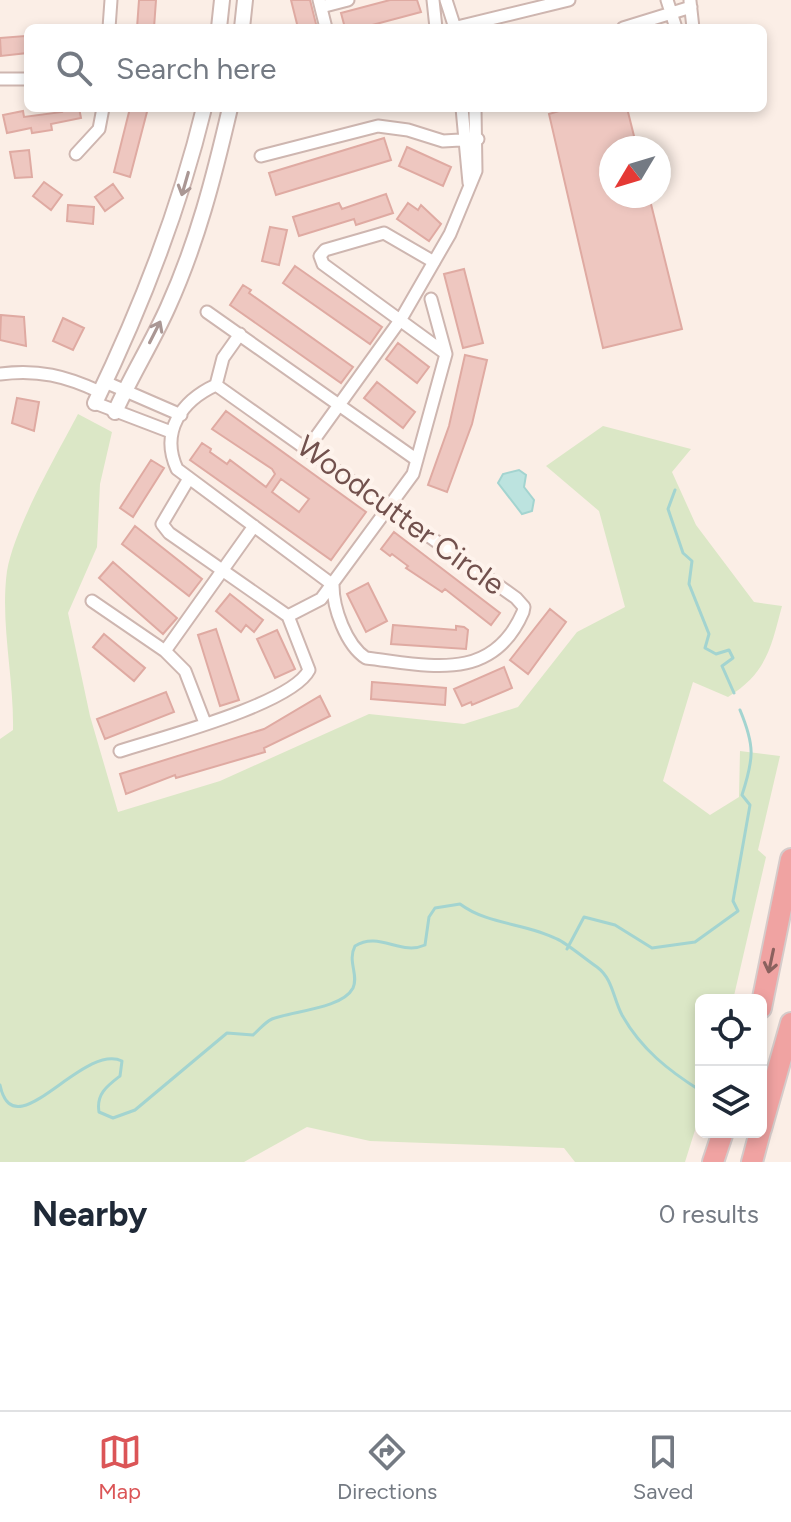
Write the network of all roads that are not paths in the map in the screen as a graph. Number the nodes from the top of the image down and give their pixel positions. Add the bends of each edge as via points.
1 (111, 0) edge
2 (222, 0) edge
3 (245, 0) edge
4 (348, 0) edge
5 (433, 0) edge
6 (446, 0) edge
7 (569, 0) edge
8 (667, 0) edge
9 (320, 4) edge
10 (690, 4) edge
11 (670, 14) junction
12 (109, 24) edge
13 (219, 24) edge
14 (242, 24) edge
15 (325, 24) edge
16 (436, 24) edge
17 (453, 24) edge
18 (470, 24) edge
19 (636, 24) edge
20 (674, 24) edge
21 (692, 24) edge
22 (0, 79) edge
23 (24, 79) edge
24 (102, 112) edge
25 (203, 112) edge
26 (229, 112) edge
27 (463, 112) edge
28 (475, 112) edge
29 (472, 139) junction
30 (76, 154) dead end
31 (261, 156) dead end
32 (434, 262) junction
33 (431, 299) dead end
34 (207, 312) dead end
35 (401, 319) junction
36 (240, 334) junction
37 (446, 354) junction
38 (0, 374) edge
39 (216, 385) junction
40 (125, 391) junction
41 (100, 392) junction
42 (340, 405) junction
43 (115, 412) junction
44 (181, 415) junction
45 (171, 432) junction
46 (308, 448) junction
47 (417, 460) junction
48 (188, 480) junction
49 (390, 506) junction
50 (254, 526) junction
51 (222, 570) junction
52 (333, 585) junction
53 (92, 601) dead end
54 (288, 616) junction
55 (165, 651) junction
56 (205, 723) junction
57 (120, 751) dead end
58 (791, 859) edge
59 (764, 994) edge
60 (791, 1023) edge
61 (767, 1106) edge
62 (721, 1138) edge
63 (758, 1138) edge
64 (713, 1162) edge
65 (752, 1162) edge

1 - 12 street
2 - 13 street
3 - 14 street
4 - 9 street
5 - 16 street
6 - 17 street
7 - 18 street
8 - 11 street
9 - 15 street
10 - 11 street
10 - 21 street
11 - 19 street
11 - 20 street
22 - 23 street
24 - 30 street via 99,129
25 -> 41 street via 184,189 140,306
40 -> 26 street via 193,247
27 - 29 street
28 - 29 street
29 - 31 street via 443,141 378,126
29 - 32 street via 476,171
32 - 35 street
32 - 35 street via 384,233 320,256 323,264
33 - 37 street
34 - 36 street
35 - 37 street
35 - 42 street
36 - 39 street via 223,358
36 - 42 street
37 - 47 street
38 - 41 street via 39,371
39 - 44 street
39 - 46 street, Woodcutter Circle
40 - 41 street
40 - 43 street
40 - 44 street
41 - 43 street
42 - 46 street
42 - 47 street
43 - 45 street
44 - 45 street
45 - 48 street via 171,456
46 - 49 street, Woodcutter Circle
47 - 49 street
48 - 50 street
48 - 51 street via 162,524
49 - 52 street
49 - 52 street, Woodcutter Circle via 521,603 520,618 502,644 463,666 366,658 352,644 333,599
50 - 51 street
50 - 52 street
51 - 54 street
51 - 55 street
52 - 54 street via 321,599
53 - 55 street
54 - 56 street via 308,661 306,678 267,700
55 - 56 street via 185,671
56 - 57 street
58 -> 59 highway
60 - 61 highway
62 - 64 highway
63 - 65 highway

